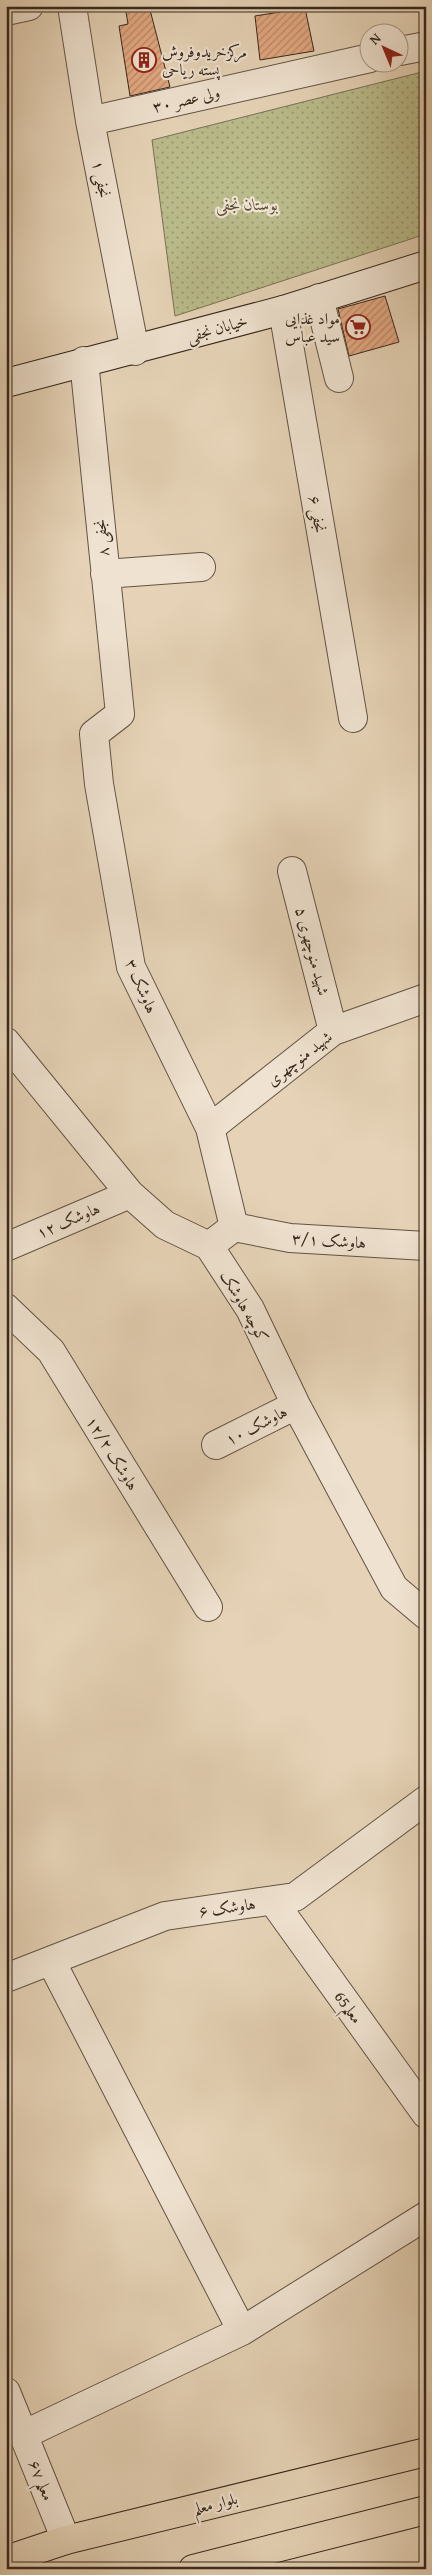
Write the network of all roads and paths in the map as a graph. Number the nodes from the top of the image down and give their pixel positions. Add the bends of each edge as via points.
1 (29, 6) edge
2 (72, 6) edge
3 (6, 11) edge
4 (426, 46) edge
5 (410, 49) edge
6 (360, 60) edge
7 (90, 120) junction
8 (426, 265) edge
9 (320, 298) junction
10 (283, 310) junction
11 (135, 351) junction
12 (84, 361) junction
13 (339, 378) dead end
14 (6, 383) edge
15 (201, 567) dead end
16 (105, 574) junction
17 (120, 714) joint
18 (353, 718) dead end
19 (292, 871) dead end
20 (426, 998) edge
21 (333, 1030) junction
22 (6, 1042) edge
23 (210, 1128) junction
24 (130, 1194) junction
25 (234, 1227) junction
26 (209, 1246) junction
27 (426, 1246) edge
28 (6, 1247) edge
29 (6, 1308) edge
30 (296, 1405) junction
31 (216, 1445) dead end
32 (208, 1607) dead end
33 (426, 1615) edge
34 (426, 1800) edge
35 (273, 1901) junction
36 (51, 1961) junction
37 (6, 1978) edge
38 (426, 2114) edge
39 (426, 2216) edge
40 (242, 2331) junction
41 (6, 2392) edge
42 (23, 2435) junction
43 (426, 2452) edge
44 (426, 2510) edge
45 (66, 2540) junction
46 (6, 2560) edge
47 (194, 2569) edge

1 - 3 street
2 - 7 street, نجفی ۱
4 - 5 street
6 - 7 street, ولی عصر ۳۰
7 - 11 street, نجفی ۱
8 - 9 street, خیابان نجفی
9 - 10 street, خیابان نجفی
9 - 13 street
10 - 11 street, خیابان نجفی
10 - 18 street, نجفی ۶
11 - 12 street, خیابان نجفی
12 - 14 street, خیابان نجفی
12 - 16 street, نجفی ۸
15 - 16 street
16 - 17 street, نجفی ۸
17 - 23 street, هاوشک ۳ via 94,734 99,784 131,967
19 - 21 street, شهید منوچهری ۵
20 - 21 street, شهید منوچهری
21 - 23 street, شهید منوچهری
22 - 24 street
23 - 25 street, هاوشک ۳
24 - 26 street via 166,1226
24 - 28 street, هاوشک ۱۲
25 - 26 street
25 - 27 street, هاوشک ۳/۱ via 290,1238
26 - 30 street, کوچه هاوشک via 250,1309
29 - 32 street, هاوشک ۱۲/۲ via 51,1352
30 - 31 street, هاوشک ۱۰
30 - 33 street, کوچه هاوشک via 394,1588
34 - 35 street, هاوشک ۶ via 295,1898
35 - 36 street, هاوشک ۶ via 165,1916
35 - 38 street, معلم65
36 - 37 street, هاوشک ۶
36 - 40 street
39 - 40 street
40 - 42 street
41 - 42 street, معلم ۶۷
42 - 45 street, معلم ۶۷
43 - 45 main road, بلوار معلم
44 - 47 main road
45 - 46 main road, بلوار معلم

